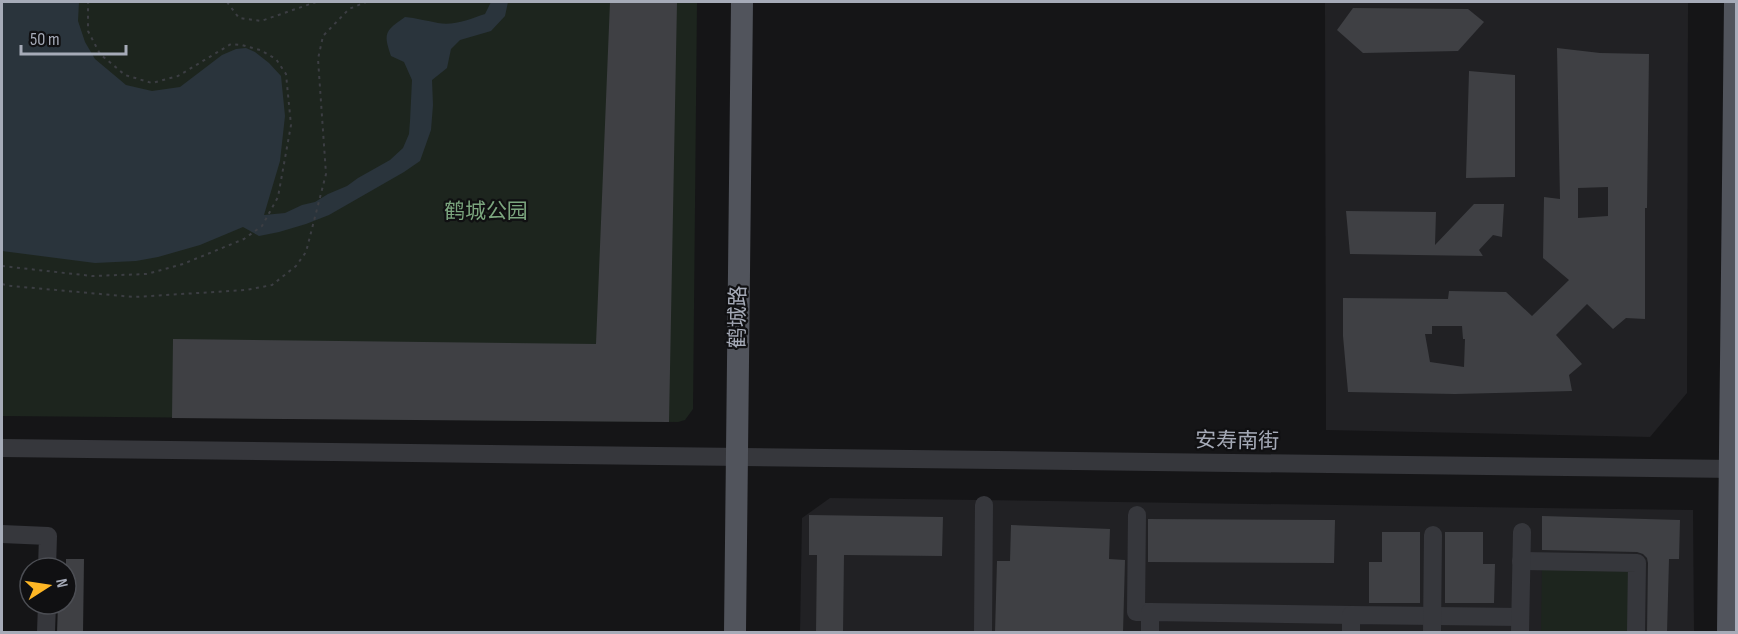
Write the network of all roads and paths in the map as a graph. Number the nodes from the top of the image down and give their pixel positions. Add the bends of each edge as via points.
1 (88, 2) edge
2 (227, 2) edge
3 (316, 2) edge
4 (366, 2) edge
5 (742, 2) edge
6 (1735, 2) edge
7 (2, 266) edge
8 (2, 284) edge
9 (2, 448) edge
10 (737, 457) junction
11 (1733, 469) edge
12 (984, 505) dead end
13 (1137, 515) dead end
14 (1522, 532) dead end
15 (2, 534) edge
16 (1433, 535) dead end
17 (47, 556) edge
18 (1521, 561) junction
19 (1150, 612) junction
20 (47, 616) edge
21 (1351, 624) edge
22 (1432, 624) edge
23 (1520, 625) edge
24 (46, 633) edge
25 (735, 633) edge
26 (983, 633) edge
27 (1150, 633) edge
28 (1636, 633) edge
29 (1728, 633) edge

1 - 7 path via 88,31 100,54 124,75 152,83 178,76 231,44 260,50 276,59 286,74 291,125 278,197 262,226 244,239 147,274 92,276
2 - 3 path via 239,18 261,21
4 - 8 path via 349,9 323,36 318,59 326,174 306,252 296,266 272,285 134,297
5 - 10 main road, 鹤城路
6 - 11 main road
9 - 10 street, 安寿南街
10 - 11 street, 安寿南街
10 - 25 main road, 鹤城路
11 - 29 main road
12 - 26 street
13 - 19 street via 1136,612
14 - 18 street
15 - 17 street via 48,536
16 - 22 street
18 - 23 street
18 - 28 street via 1637,563
19 - 21 street
19 - 27 street
20 - 24 street
21 - 22 street
22 - 23 street

